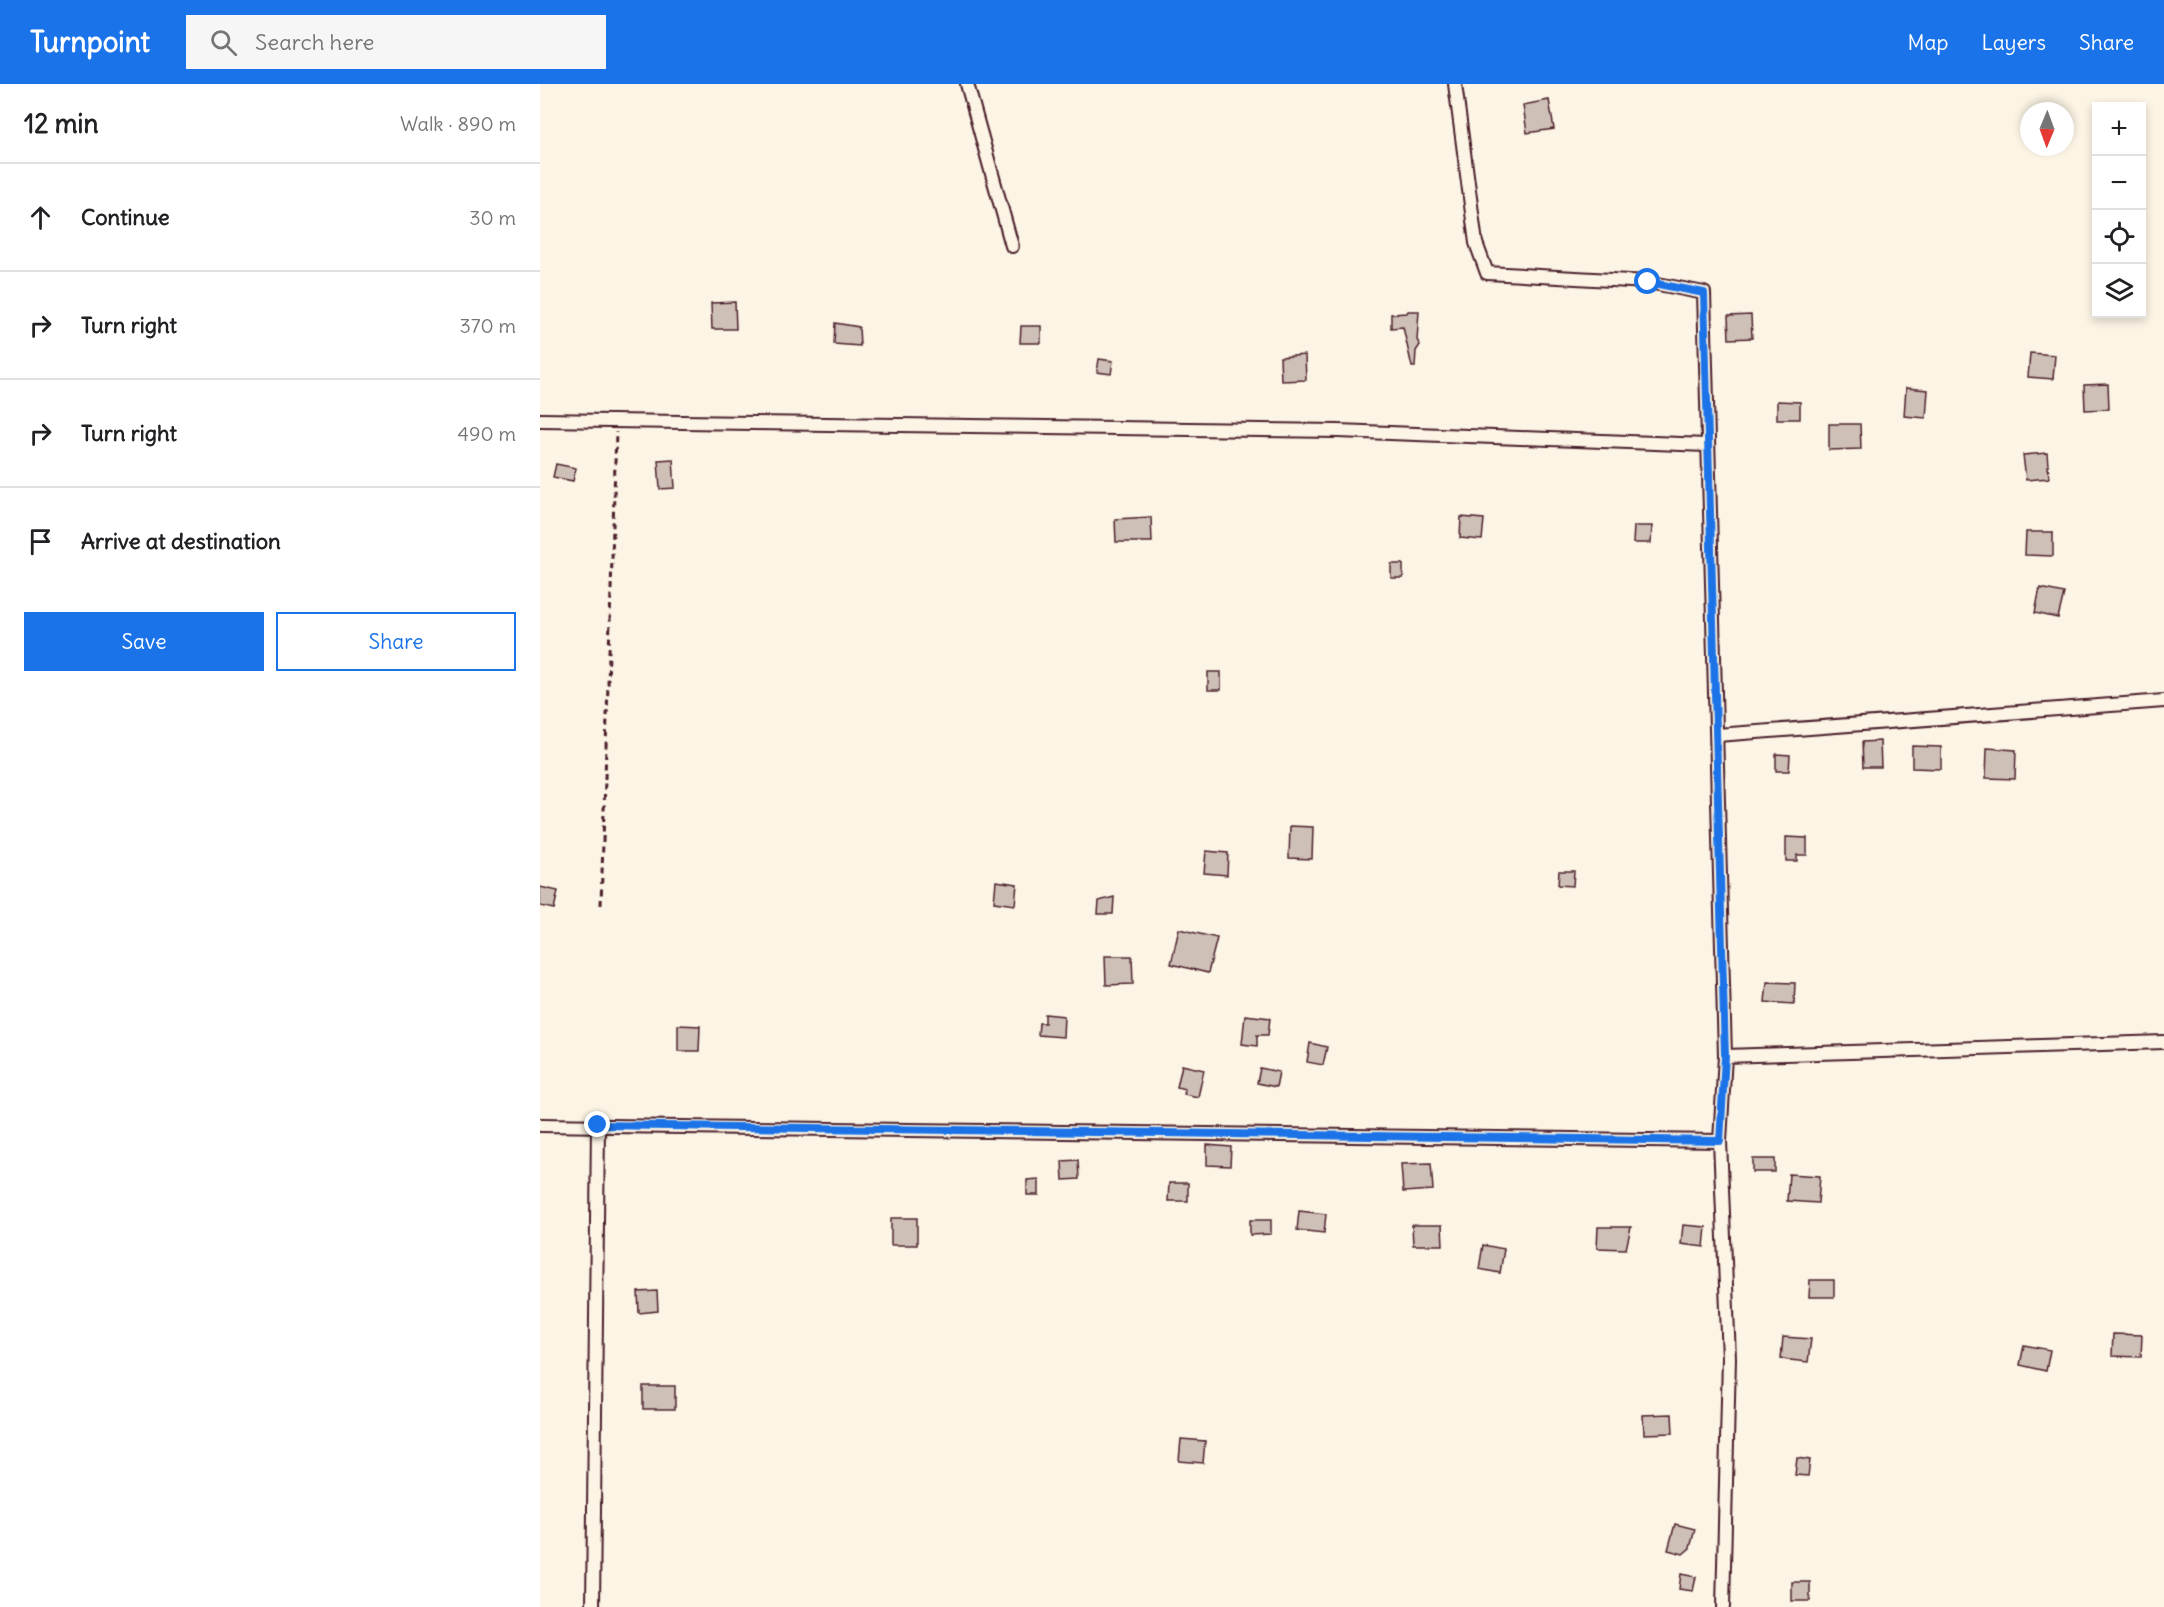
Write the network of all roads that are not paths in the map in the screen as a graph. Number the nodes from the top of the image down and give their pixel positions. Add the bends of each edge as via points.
1 (967, 84) edge
2 (1455, 84) edge
3 (1012, 246) dead end
4 (540, 420) edge
5 (1707, 445) junction
6 (2164, 700) edge
7 (1717, 735) junction
8 (2164, 1042) edge
9 (1725, 1056) junction
10 (540, 1125) edge
11 (598, 1125) junction
12 (1720, 1141) junction
13 (593, 1607) edge
14 (1723, 1607) edge

1 - 3 street
2 - 5 street via 1476,243 1487,273 1648,282 1704,293
4 - 5 street via 1338,430
5 - 7 street
6 - 7 street
7 - 9 street
8 - 9 street
9 - 12 street
10 - 11 street
11 - 12 street
11 - 13 street
12 - 14 street via 1729,1358

